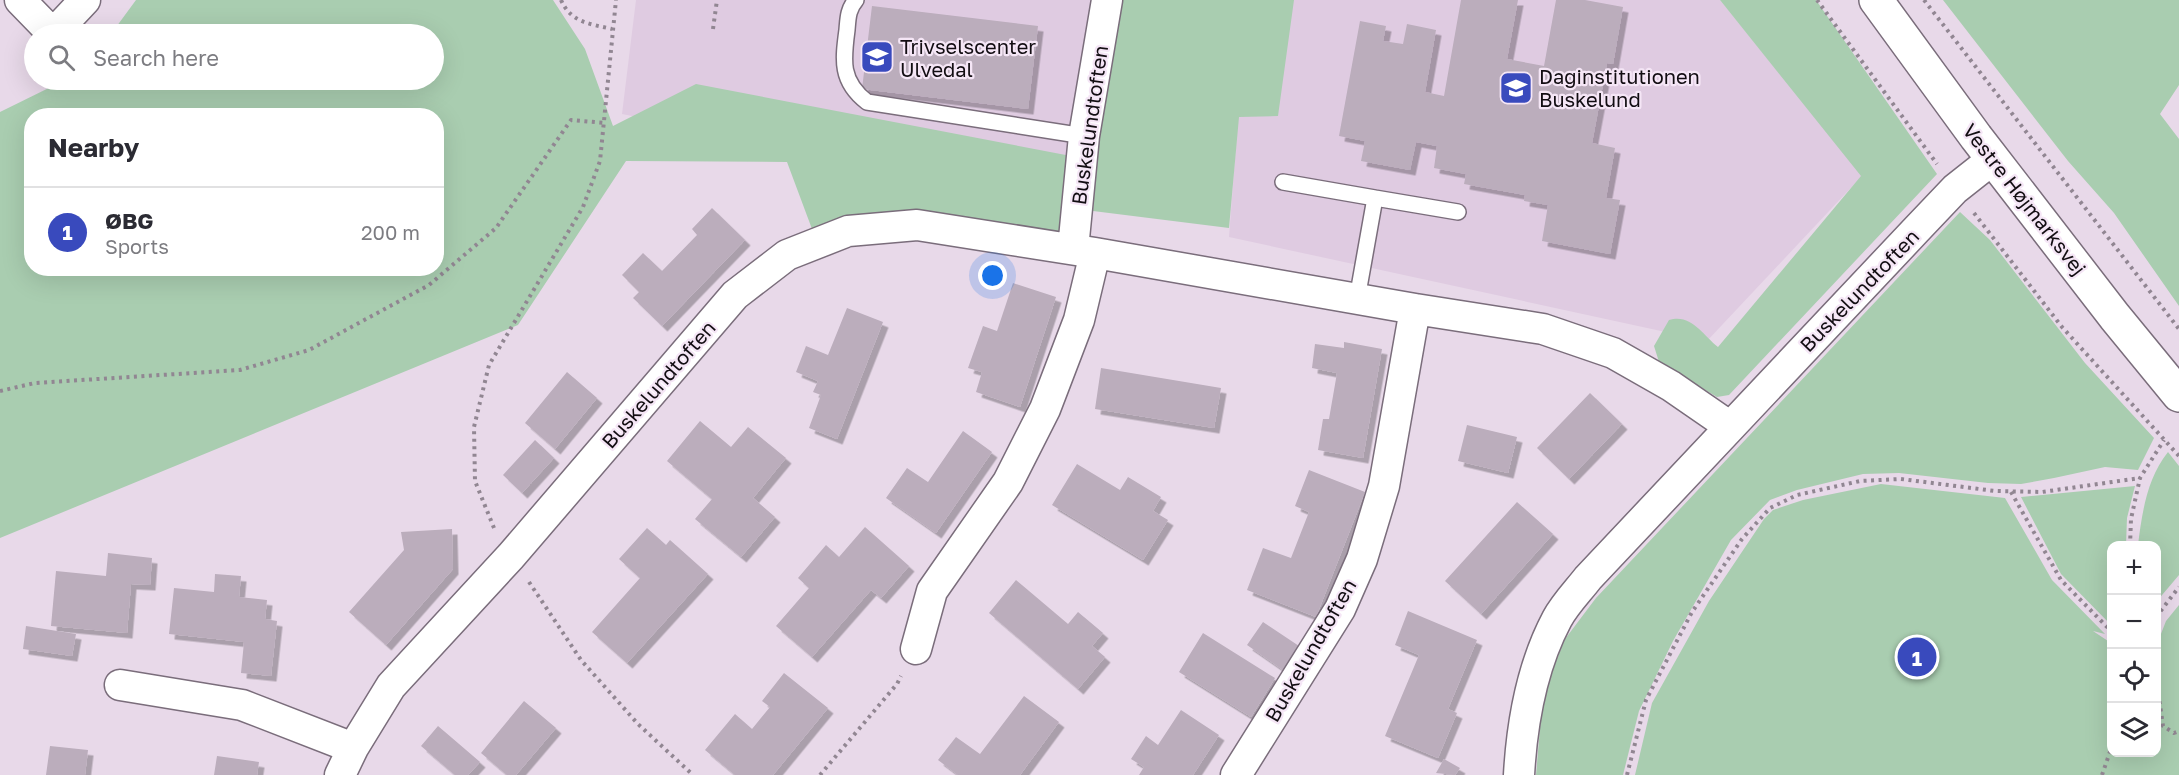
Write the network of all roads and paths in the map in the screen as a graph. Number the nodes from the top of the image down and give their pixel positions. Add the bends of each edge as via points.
1 (20, 0) edge
2 (85, 0) edge
3 (561, 0) edge
4 (616, 0) edge
5 (717, 0) edge
6 (856, 0) edge
7 (1103, 0) edge
8 (1817, 0) edge
9 (1876, 0) edge
10 (1924, 0) edge
11 (43, 24) edge
12 (62, 24) edge
13 (612, 29) junction
14 (713, 29) dead end
15 (605, 123) junction
16 (1084, 136) junction
17 (1993, 159) junction
18 (1283, 182) dead end
19 (1955, 189) junction
20 (1375, 198) junction
21 (1458, 212) dead end
22 (1084, 251) junction
23 (444, 272) edge
24 (440, 276) edge
25 (1358, 299) junction
26 (1415, 309) junction
27 (2179, 329) edge
28 (0, 391) edge
29 (2179, 395) edge
30 (1729, 426) junction
31 (2164, 440) junction
32 (2179, 456) edge
33 (2140, 478) junction
34 (2011, 491) junction
35 (2130, 541) edge
36 (511, 556) junction
37 (2179, 587) edge
38 (2161, 612) edge
39 (2107, 627) edge
40 (916, 649) joint
41 (120, 685) dead end
42 (2160, 703) edge
43 (2179, 731) edge
44 (353, 748) junction
45 (2108, 757) edge
46 (340, 775) edge
47 (693, 775) edge
48 (820, 775) edge
49 (1236, 775) edge
50 (1519, 775) edge
51 (1627, 775) edge
52 (2102, 775) edge

1 - 11 street
2 - 12 street
3 - 13 path via 578,21
4 - 13 path
5 - 14 path
6 - 16 lane via 850,7 843,59 854,92 867,102
7 - 16 street, Buskelundtoften
8 - 19 path
9 - 17 street, Vestre Højmarksvej
10 - 27 path
13 - 15 path
15 - 23 path via 571,120 496,228
15 - 36 path via 600,161 583,207 489,365 474,427 475,481 491,524
16 - 22 street, Buskelundtoften
17 - 19 street, Buskelundtoften
17 - 29 street, Vestre Højmarksvej
18 - 20 lane
19 - 30 street, Buskelundtoften
19 - 31 path via 2062,327
20 - 21 lane
20 - 25 lane
22 - 25 street, Buskelundtoften
22 - 36 street, Buskelundtoften via 916,225 848,231 787,255 735,295
22 - 40 street, Buskelundtoften via 1079,321 1045,409 1008,482 932,591
24 - 28 path via 309,350 240,370 35,383
25 - 26 street, Buskelundtoften
26 - 30 street, Buskelundtoften via 1543,329 1613,353
26 - 49 street, Buskelundtoften via 1384,486 1362,559 1340,609
30 - 50 street, Buskelundtoften via 1588,578 1558,618 1535,671 1521,740
31 - 32 path
31 - 33 path
33 - 34 path via 2042,492
33 - 35 path
34 - 39 path via 2061,580
34 - 51 path via 1901,479 1860,481 1797,495 1770,508 1742,539 1692,612 1646,700
36 - 44 street, Buskelundtoften via 391,686
36 - 47 path via 581,660 638,724
37 - 38 path
40 - 48 path via 897,684
41 - 44 street via 242,705
42 - 43 path via 2163,726 2174,733
44 - 46 street, Buskelundtoften
45 - 52 path

